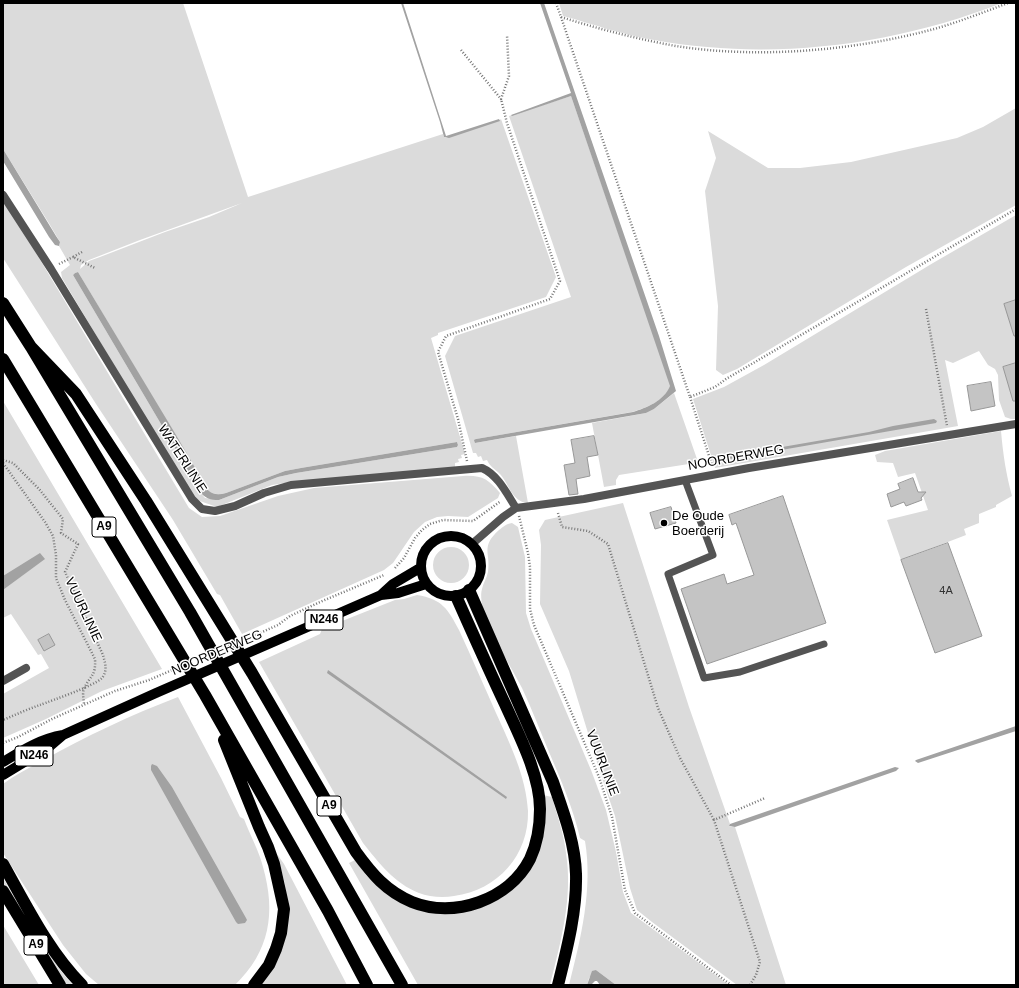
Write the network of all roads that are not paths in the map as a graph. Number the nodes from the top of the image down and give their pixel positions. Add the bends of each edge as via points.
1 (3, 195) edge
2 (3, 303) edge
3 (31, 347) junction
4 (3, 359) edge
5 (1016, 424) edge
6 (685, 480) junction
7 (516, 508) junction
8 (472, 544) junction
9 (420, 568) junction
10 (426, 584) junction
11 (469, 590) junction
12 (381, 595) junction
13 (456, 596) junction
14 (824, 644) dead end
15 (26, 668) dead end
16 (3, 682) edge
17 (205, 695) junction
18 (63, 735) junction
19 (31, 745) junction
20 (3, 754) edge
21 (3, 762) edge
22 (3, 775) edge
23 (3, 864) edge
24 (3, 891) edge
25 (7, 901) edge
26 (60, 985) edge
27 (82, 985) edge
28 (254, 985) edge
29 (367, 985) edge
30 (402, 985) edge
31 (558, 985) edge

1 - 7 street, WATERLINIE via 192,499 202,509 215,511 236,506 264,493 291,485 482,468 489,471
2 - 3 highway, A9
3 - 13 highway, A9 via 76,394 146,501 252,673 356,852 373,875 386,887 412,902 437,909 465,907 487,899 510,883 529,860 536,844 540,816 538,784
3 - 30 highway, A9 via 190,612
4 - 17 highway, A9
5 - 6 street, NOORDERWEG
6 - 7 street, NOORDERWEG via 584,499
6 - 14 lane via 713,555 668,574 704,678 740,672
7 - 8 street, NOORDERWEG
8 - 9 main road via 453,535 442,536 425,548
8 - 11 main road via 481,562 480,573
9 - 10 main road
9 - 12 main road, NOORDERWEG / N246 via 393,584
10 - 12 main road, NOORDERWEG / N246 via 398,593
10 - 13 main road via 439,594
11 - 13 main road
11 - 31 highway via 553,782 572,843 576,873 575,899
12 - 18 main road, NOORDERWEG / N246
15 - 16 street
17 - 28 highway, A9 via 268,847 284,909 276,950 269,965
17 - 29 highway, A9 via 328,911
18 - 19 main road, NOORDERWEG / N246 via 49,737
18 - 22 main road, NOORDERWEG / N246 via 49,747
19 - 20 main road, NOORDERWEG / N246
19 - 21 main road, NOORDERWEG / N246
23 - 27 highway, A9 via 41,930 65,966
24 - 25 highway, A9
25 - 26 highway, A9

